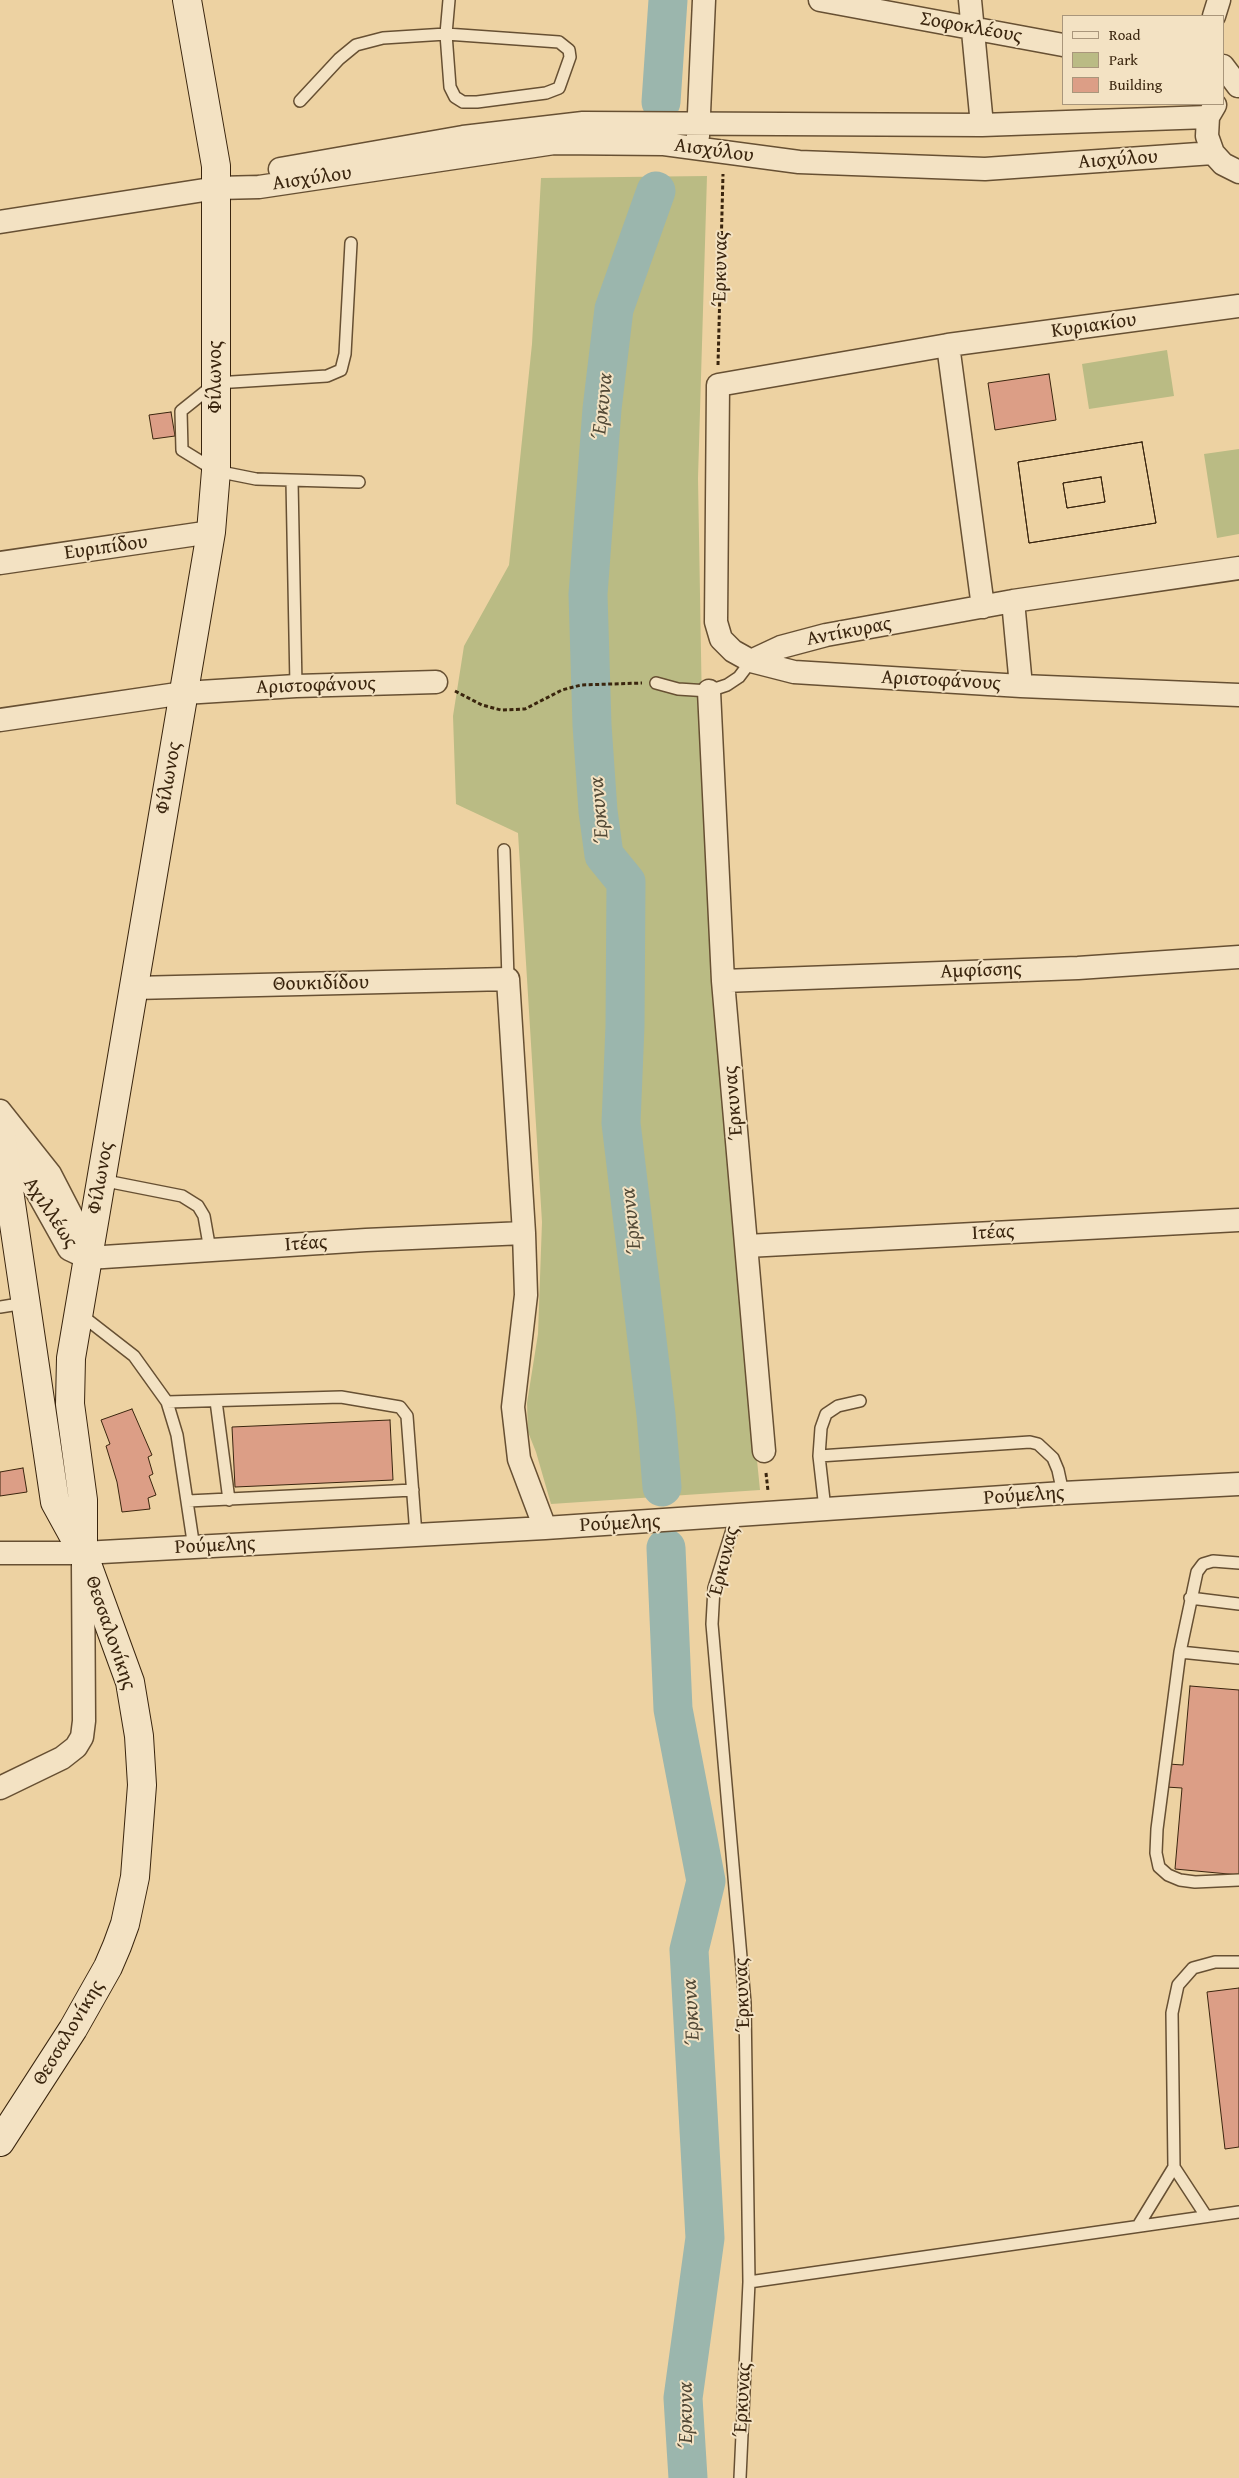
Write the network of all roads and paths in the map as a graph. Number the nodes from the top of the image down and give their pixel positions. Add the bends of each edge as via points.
1 (187, 0) edge
2 (449, 0) edge
3 (704, 0) edge
4 (820, 0) edge
5 (970, 0) edge
6 (1219, 0) edge
7 (1214, 15) edge
8 (973, 28) junction
9 (446, 34) junction
10 (1062, 45) edge
11 (300, 101) dead end
12 (1149, 105) edge
13 (1220, 105) edge
14 (699, 123) junction
15 (982, 125) junction
16 (698, 149) junction
17 (724, 153) junction
18 (1213, 154) junction
19 (1239, 172) edge
20 (217, 188) junction
21 (0, 222) edge
22 (351, 242) dead end
23 (1239, 306) edge
24 (948, 345) junction
25 (216, 383) junction
26 (718, 385) junction
27 (216, 471) junction
28 (292, 481) junction
29 (359, 482) dead end
30 (211, 532) junction
31 (0, 563) edge
32 (1239, 568) edge
33 (1014, 601) junction
34 (983, 607) junction
35 (751, 661) junction
36 (436, 682) joint
37 (624, 682) dead end
38 (656, 683) dead end
39 (296, 686) junction
40 (1022, 686) junction
41 (709, 691) junction
42 (184, 693) junction
43 (1239, 696) edge
44 (0, 720) edge
45 (504, 850) dead end
46 (1239, 957) edge
47 (508, 979) junction
48 (723, 981) junction
49 (134, 988) junction
50 (0, 1111) edge
51 (1, 1142) edge
52 (101, 1180) junction
53 (1239, 1220) edge
54 (524, 1233) junction
55 (747, 1246) junction
56 (210, 1250) junction
57 (88, 1258) junction
58 (27, 1303) junction
59 (0, 1307) edge
60 (78, 1313) junction
61 (216, 1401) junction
62 (860, 1401) dead end
63 (167, 1402) junction
64 (764, 1451) joint
65 (818, 1456) junction
66 (1239, 1484) edge
67 (413, 1490) junction
68 (1062, 1493) junction
69 (230, 1500) junction
70 (188, 1502) junction
71 (825, 1509) junction
72 (771, 1514) junction
73 (736, 1517) junction
74 (545, 1528) junction
75 (416, 1535) junction
76 (194, 1548) junction
77 (0, 1553) edge
78 (83, 1553) junction
79 (1239, 1563) edge
80 (1190, 1598) junction
81 (1239, 1604) edge
82 (1180, 1652) junction
83 (1239, 1658) edge
84 (0, 1788) edge
85 (1239, 1880) edge
86 (1239, 1962) edge
87 (0, 2142) edge
88 (1174, 2166) junction
89 (1239, 2212) edge
90 (1206, 2216) junction
91 (1138, 2226) junction
92 (749, 2282) junction
93 (740, 2478) edge

1 - 20 main road, Φίλωνος via 214,145
2 - 9 lane
3 - 14 street
4 - 8 street, Σοφοκλέους
5 - 8 street
6 - 7 street
8 - 10 street, Σοφοκλέους
8 - 15 street
9 - 9 lane via 450,87 463,102 546,93 559,88 570,57 565,45 559,42
9 - 11 lane via 383,38 356,45
12 - 15 street, Αισχύλου
13 - 18 street via 1206,136
14 - 15 street, Αισχύλου
14 - 16 street
14 - 20 street, Αισχύλου via 583,123 472,135 256,173
16 - 17 street, Αισχύλου
16 - 20 street, Αισχύλου via 634,142 554,143 259,187
17 - 18 street, Αισχύλου via 799,162 985,169
17 - 26 path, Έρκυνας
18 - 19 street via 1223,164
20 - 21 street, Αισχύλου
20 - 25 main road, Φίλωνος
22 - 25 lane via 345,354 341,370 327,376
23 - 24 street, Κυριακίου
24 - 26 street, Κυριακίου
24 - 34 street
25 - 27 main road, Φίλωνος
26 - 35 street via 716,622 720,639
27 - 28 lane via 256,479
27 - 30 main road, Φίλωνος
28 - 29 lane
28 - 39 lane
30 - 31 street, Ευριπίδου
30 - 42 main road, Φίλωνος
32 - 33 street, Αντίκυρας
33 - 34 street, Αντίκυρας
33 - 40 street
34 - 35 street, Αντίκυρας via 826,636 781,647
35 - 40 street, Αριστοφάνους via 794,672
35 - 41 lane via 739,677
36 - 37 path via 482,705 501,710 525,709 562,690 581,685
36 - 39 street, Αριστοφάνους
38 - 41 lane via 678,689
39 - 42 street, Αριστοφάνους
40 - 43 street, Αριστοφάνους
41 - 48 street, Έρκυνας
42 - 44 street, Αριστοφάνους
42 - 49 main road, Φίλωνος
45 - 47 lane
46 - 48 street, Αμφίσσης via 1078,968
47 - 49 street, Θουκιδίδου
47 - 54 street
48 - 55 street, Έρκυνας
49 - 52 main road, Φίλωνος
50 - 57 street, Αχιλλέως via 50,1174 81,1234
51 - 57 street, Αχιλλέως via 36,1190 69,1249
51 - 58 main road, Θεσσαλονίκης
52 - 56 lane via 182,1196 198,1206 204,1216
52 - 57 main road, Φίλωνος
53 - 55 street, Ιτέας
54 - 56 street, Ιτέας
54 - 74 street via 526,1295 513,1407 519,1459
55 - 64 street, Έρκυνας
56 - 57 street, Ιτέας
57 - 60 main road, Φίλωνος
58 - 59 lane
58 - 78 main road, Θεσσαλονίκης via 55,1502
60 - 63 lane via 134,1356
60 - 78 main road, Φίλωνος via 69,1382 83,1500
61 - 63 lane
61 - 67 lane via 341,1397 400,1407 407,1416
61 - 69 lane
62 - 65 lane via 838,1406 826,1414
63 - 70 lane via 177,1435
64 - 72 path
65 - 68 lane via 1030,1442 1038,1444 1053,1458
65 - 71 lane
66 - 68 street, Ρούμελης
67 - 69 lane
67 - 75 lane
68 - 71 street, Ρούμελης
69 - 70 lane
70 - 76 lane
71 - 72 street, Ρούμελης
72 - 73 street, Ρούμελης
73 - 74 street, Ρούμελης
73 - 92 lane, Έρκυνας via 714,1588 712,1624 745,2003
74 - 75 street, Ρούμελης
75 - 76 street, Ρούμελης
76 - 78 street, Ρούμελης
77 - 78 street, Ρούμελης
78 - 84 street via 82,1737 76,1748 62,1758
78 - 87 main road, Θεσσαλονίκης via 130,1682 139,1736 142,1785 135,1877 125,1924 108,1967 74,2029
79 - 80 lane via 1213,1561 1203,1564 1197,1572
80 - 81 lane
80 - 82 lane
82 - 83 lane
82 - 85 lane via 1157,1828 1159,1867 1180,1880
86 - 88 lane via 1215,1962 1193,1968 1178,1985 1172,2013
88 - 90 lane
88 - 91 lane
89 - 90 lane
90 - 91 lane
91 - 92 lane
92 - 93 lane, Έρκυνας

